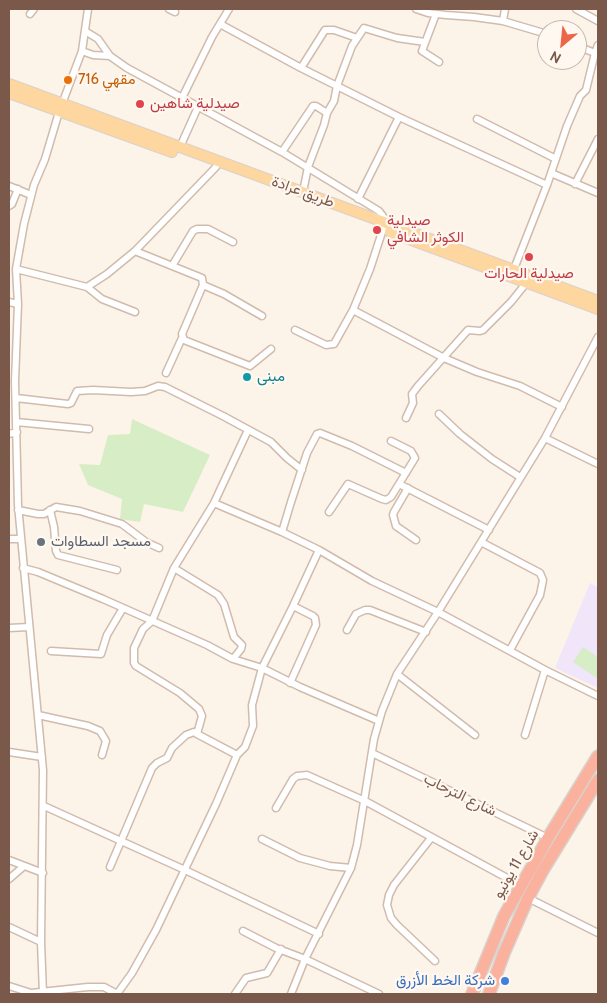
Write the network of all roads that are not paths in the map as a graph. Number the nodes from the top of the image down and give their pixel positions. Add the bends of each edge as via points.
1 (88, 9) edge
2 (229, 9) edge
3 (416, 9) edge
4 (505, 9) edge
5 (576, 9) edge
6 (436, 14) junction
7 (503, 21) junction
8 (598, 21) edge
9 (220, 24) junction
10 (86, 31) junction
11 (537, 31) edge
12 (357, 38) junction
13 (425, 42) junction
14 (598, 45) edge
15 (587, 50) edge
16 (82, 51) junction
17 (596, 53) junction
18 (110, 56) junction
19 (439, 62) dead end
20 (301, 68) junction
21 (9, 84) edge
22 (337, 86) junction
23 (9, 93) edge
24 (182, 98) junction
25 (198, 107) junction
26 (60, 108) junction
27 (327, 113) junction
28 (399, 117) junction
29 (477, 119) dead end
30 (598, 139) edge
31 (180, 147) junction
32 (282, 152) junction
33 (556, 159) junction
34 (216, 167) junction
35 (308, 167) junction
36 (551, 173) junction
37 (575, 184) junction
38 (547, 185) junction
39 (9, 186) edge
40 (18, 189) junction
41 (303, 192) junction
42 (598, 193) edge
43 (31, 195) junction
44 (358, 199) junction
45 (9, 206) edge
46 (386, 227) junction
47 (234, 242) dead end
48 (135, 251) junction
49 (172, 266) junction
50 (16, 269) junction
51 (514, 269) junction
52 (527, 282) junction
53 (203, 285) junction
54 (87, 287) junction
55 (566, 293) junction
56 (598, 301) edge
57 (9, 302) edge
58 (18, 304) junction
59 (353, 310) junction
60 (598, 310) edge
61 (135, 312) dead end
62 (262, 316) dead end
63 (295, 330) dead end
64 (598, 337) edge
65 (182, 338) junction
66 (271, 349) dead end
67 (12, 356) edge
68 (444, 358) junction
69 (166, 372) dead end
70 (16, 398) junction
71 (562, 407) junction
72 (439, 414) dead end
73 (406, 418) dead end
74 (16, 422) junction
75 (89, 429) dead end
76 (248, 430) junction
77 (17, 432) junction
78 (9, 434) edge
79 (545, 438) junction
80 (391, 441) dead end
81 (598, 464) edge
82 (302, 470) junction
83 (406, 473) junction
84 (520, 477) junction
85 (399, 484) junction
86 (408, 488) junction
87 (214, 503) junction
88 (18, 510) junction
89 (50, 510) junction
90 (329, 512) dead end
91 (489, 530) junction
92 (282, 532) junction
93 (9, 539) edge
94 (21, 539) junction
95 (416, 540) dead end
96 (481, 542) junction
97 (159, 548) dead end
98 (319, 550) junction
99 (23, 568) junction
100 (174, 568) junction
101 (117, 570) dead end
102 (293, 606) junction
103 (123, 608) junction
104 (438, 612) junction
105 (152, 621) junction
106 (29, 627) junction
107 (9, 628) edge
108 (347, 630) dead end
109 (426, 632) junction
110 (51, 650) dead end
111 (510, 650) junction
112 (234, 659) junction
113 (262, 668) junction
114 (545, 670) junction
115 (397, 674) junction
116 (290, 683) junction
117 (598, 696) edge
118 (38, 715) junction
119 (379, 721) junction
120 (198, 734) junction
121 (475, 735) dead end
122 (525, 735) dead end
123 (9, 752) edge
124 (372, 753) junction
125 (102, 755) dead end
126 (237, 755) junction
127 (42, 756) junction
128 (598, 756) edge
129 (598, 780) edge
130 (365, 801) junction
131 (44, 806) junction
132 (276, 808) dead end
133 (431, 838) junction
134 (548, 838) junction
135 (262, 839) dead end
136 (120, 842) junction
137 (9, 860) edge
138 (24, 866) junction
139 (110, 867) dead end
140 (351, 868) junction
141 (185, 870) junction
142 (43, 873) junction
143 (9, 879) edge
144 (520, 885) junction
145 (528, 898) junction
146 (9, 927) edge
147 (243, 930) dead end
148 (598, 933) edge
149 (319, 934) junction
150 (42, 942) junction
151 (281, 949) junction
152 (305, 959) junction
153 (435, 962) dead end
154 (9, 986) edge
155 (89, 991) edge
156 (43, 992) edge
157 (117, 994) edge
158 (235, 994) edge
159 (291, 994) edge
160 (380, 994) edge
161 (472, 994) edge
162 (489, 994) edge

1 - 10 street
2 - 9 street
3 - 6 street
4 - 7 street
5 - 8 street
6 - 7 street
6 - 13 street
7 - 11 street
9 - 20 street
9 - 24 street
10 - 16 street
10 - 18 street via 98,39
12 - 13 street via 366,27 397,38
12 - 20 street via 325,30
12 - 22 street
13 - 19 street via 422,52
14 - 17 street
15 - 17 street
16 - 18 street
16 - 26 street
17 - 33 street via 586,90 566,126
18 - 24 street via 141,77
20 - 22 street
21 - 26 main road, طريق عرادة
22 - 27 street
22 - 28 street
23 - 26 main road, طريق عرادة
24 - 25 street
25 - 31 street
25 - 32 street
26 - 31 main road, طريق عرادة
26 - 34 main road, طريق عرادة
26 - 43 street
27 - 32 street via 313,106
27 - 35 street
28 - 38 street
28 - 44 street
29 - 33 street
30 - 37 street
31 - 41 main road, طريق عرادة
32 - 35 street
33 - 36 street
34 - 46 main road, طريق عرادة
34 - 48 street
35 - 41 street
35 - 44 street
36 - 37 street
36 - 38 street
37 - 42 street
38 - 51 street
39 - 40 street
40 - 43 street
40 - 45 street
41 - 46 main road, طريق عرادة
43 - 50 street
44 - 46 street via 379,212
46 - 51 main road, طريق عرادة
46 - 52 main road, طريق عرادة
46 - 59 street
47 - 49 street via 208,229 197,228
48 - 49 street
48 - 54 street
49 - 53 street via 202,278
50 - 54 street
50 - 58 street
51 - 55 main road, طريق عرادة
52 - 55 main road, طريق عرادة
52 - 68 street via 483,330 468,330
53 - 62 street
53 - 65 street
54 - 61 street via 102,299
55 - 56 main road, طريق عرادة
55 - 60 main road, طريق عرادة
57 - 58 street
58 - 67 street
59 - 63 street via 332,345
59 - 68 street
64 - 71 street
65 - 66 street via 250,366
65 - 69 street
67 - 70 street
68 - 71 street via 520,386
68 - 73 street via 412,394 413,402
70 - 74 street
70 - 76 street via 68,404 78,391 132,392 158,386 206,406
71 - 79 street
72 - 84 street via 492,459
74 - 75 street
74 - 77 street
76 - 82 street via 271,442
76 - 87 street
77 - 78 street
77 - 88 street
79 - 81 street
79 - 84 street
80 - 83 street via 414,454 414,461
82 - 83 street via 307,453 320,433
82 - 92 street
83 - 85 street
84 - 91 street
85 - 86 street
85 - 90 street via 386,500 348,484
86 - 91 street
86 - 95 street via 393,516 396,526
87 - 92 street
87 - 100 street
88 - 89 street via 44,514
88 - 94 street
89 - 97 street via 56,507 75,510 114,521
89 - 101 street via 58,555
91 - 96 street
92 - 98 street
93 - 94 street
94 - 99 street
96 - 104 street
96 - 111 street via 540,573 543,580 540,595
98 - 102 street
98 - 104 street via 372,582
99 - 103 street
99 - 106 street
100 - 105 street
100 - 112 street via 218,595 224,604 234,637 242,645
102 - 113 street
102 - 116 street via 313,616 316,625
103 - 105 street
103 - 110 street via 107,635 101,654
104 - 109 street
104 - 111 street
105 - 112 street
105 - 120 street via 134,648 134,663 199,709 202,716
106 - 107 street
106 - 118 street
108 - 109 street via 356,614 370,610
109 - 115 street
111 - 114 street
112 - 113 street
113 - 116 street
113 - 126 street via 252,705 253,726 245,747
114 - 117 street
114 - 122 street
115 - 119 street
115 - 121 street
116 - 119 street
118 - 125 street via 100,730 106,741
118 - 127 street
119 - 124 street
120 - 126 street
120 - 136 street via 186,734 167,758 154,765
123 - 127 street
124 - 130 street
124 - 134 street, شارع الترحاب
126 - 141 street
127 - 131 street
128 - 134 highway, شارع 11 يونيو
129 - 145 highway, شارع 11 يونيو
130 - 132 street via 301,775 293,780
130 - 133 street
130 - 140 street
131 - 136 street
131 - 142 street
133 - 144 street
133 - 153 street via 394,885 387,905 397,925
134 - 144 highway, شارع 11 يونيو
135 - 140 street via 300,858
136 - 139 street
136 - 141 street
137 - 138 street
138 - 142 street
138 - 143 street
140 - 149 street
141 - 149 street
141 - 157 street via 156,930
142 - 150 street
144 - 161 highway, شارع 11 يونيو via 495,934
145 - 148 street
145 - 162 highway, شارع 11 يونيو
146 - 150 street
147 - 151 street
149 - 152 street
150 - 156 street
151 - 152 street
151 - 158 street via 267,973 246,978
152 - 159 street
152 - 160 street
154 - 156 street via 31,993
155 - 156 street
155 - 157 street via 104,988

